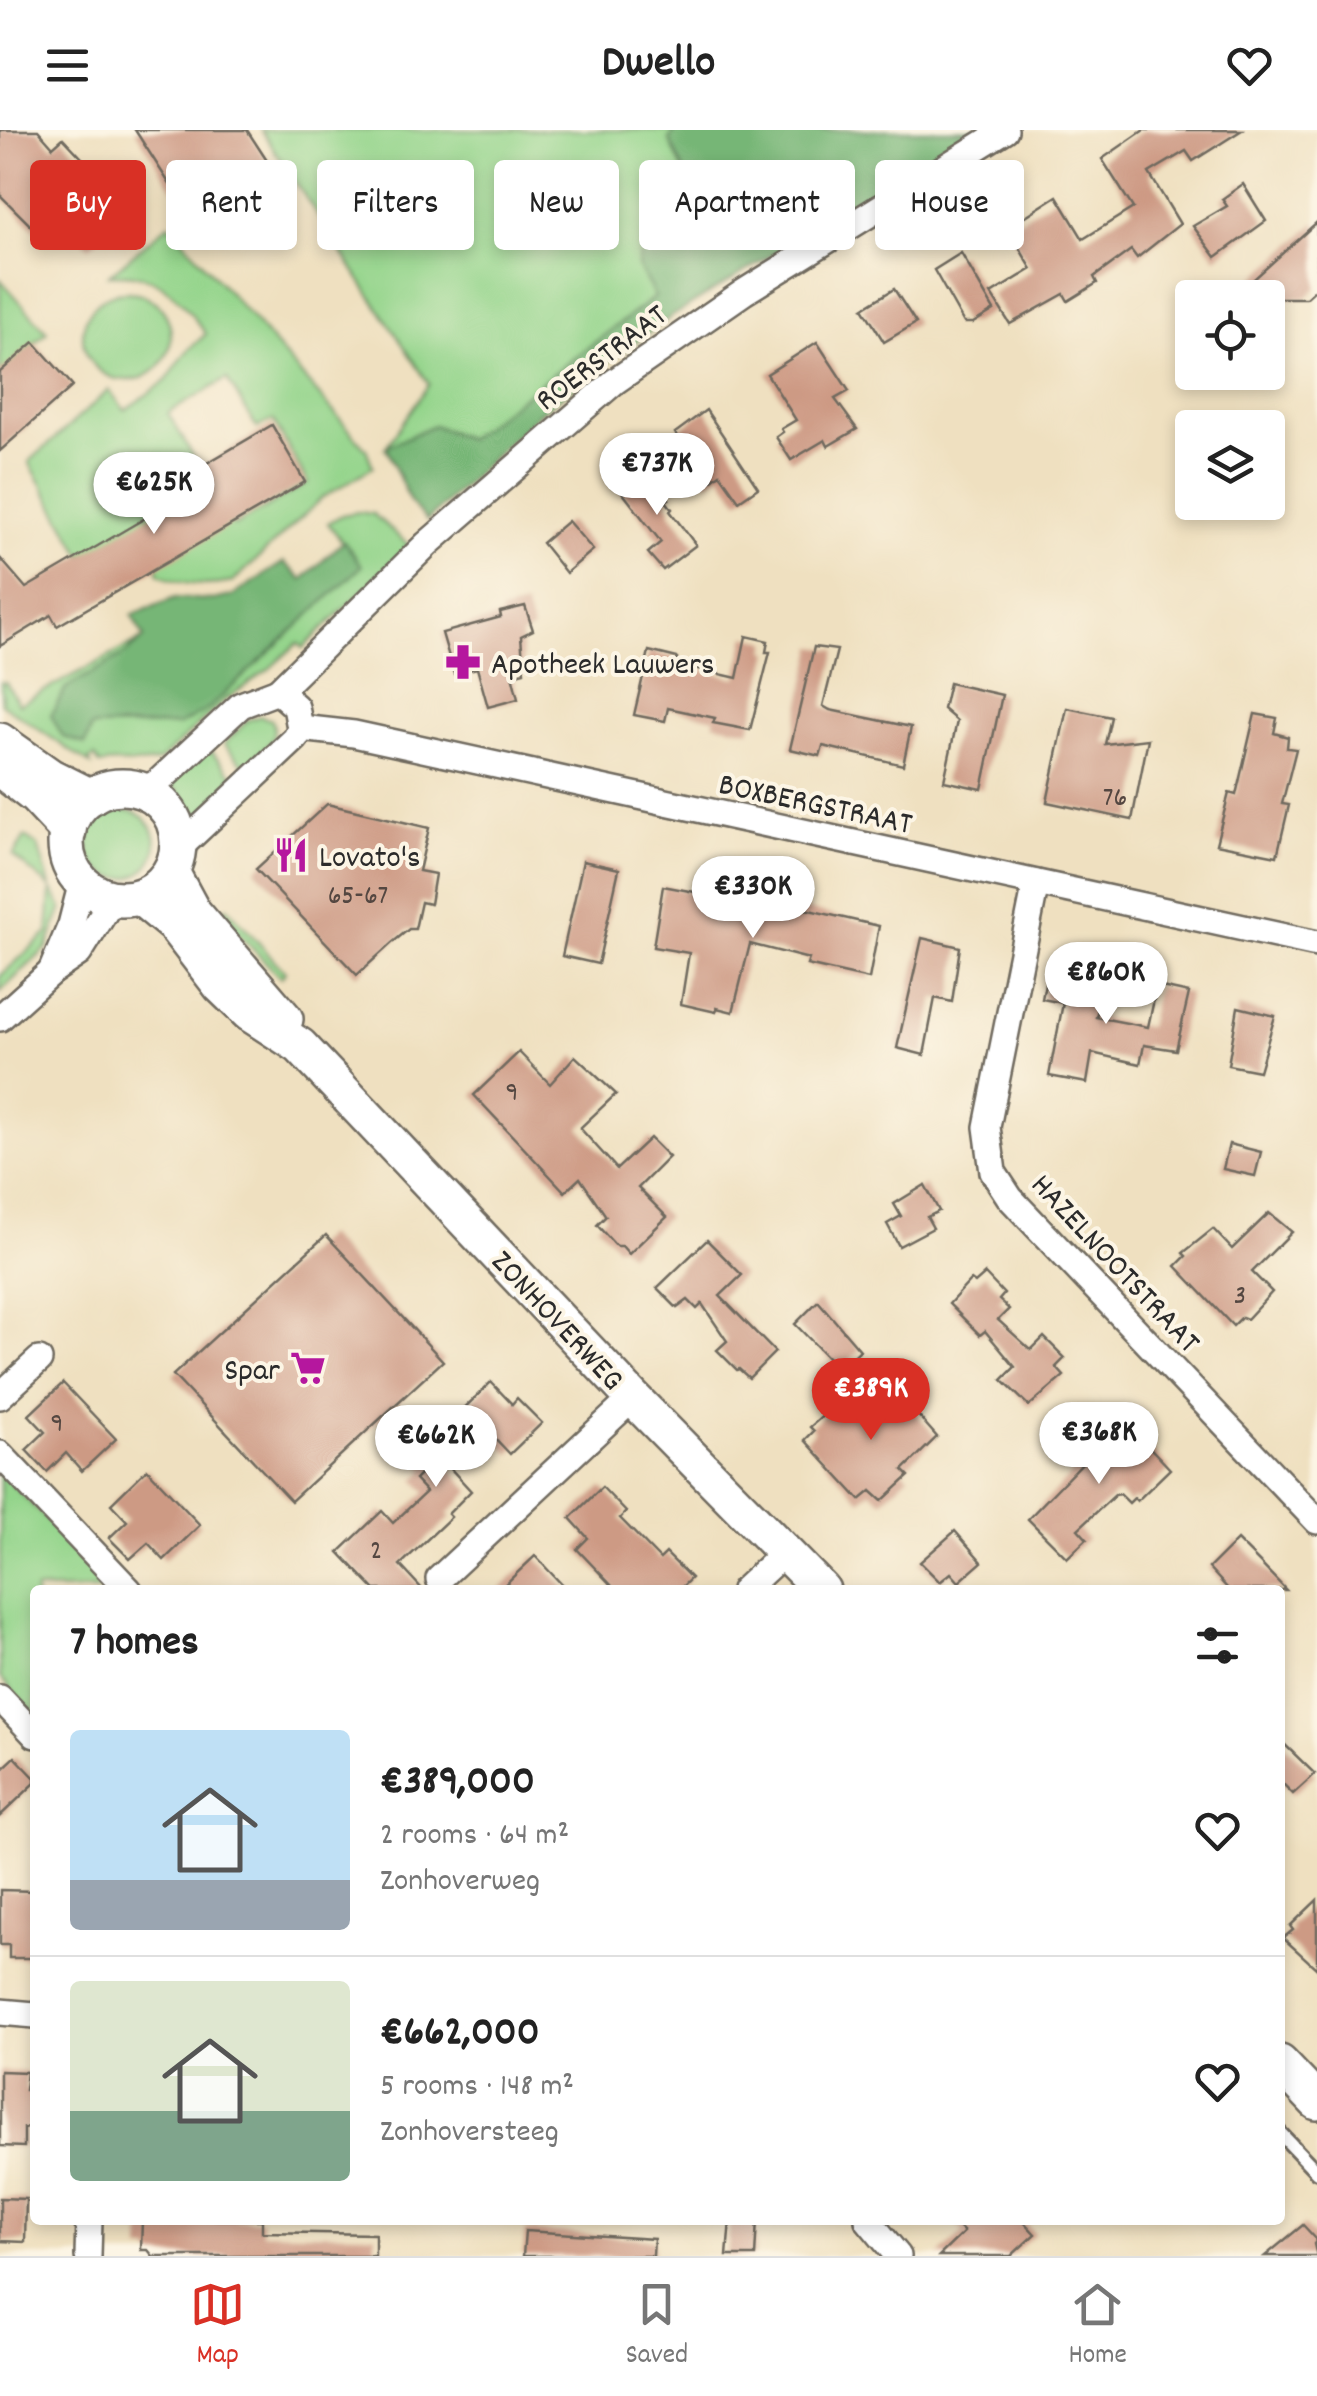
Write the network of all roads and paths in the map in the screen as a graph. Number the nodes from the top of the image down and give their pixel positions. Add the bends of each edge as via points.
1 (1005, 130) edge
2 (278, 691) junction
3 (300, 728) junction
4 (0, 741) edge
5 (0, 770) edge
6 (142, 791) junction
7 (91, 797) junction
8 (68, 831) junction
9 (175, 861) junction
10 (82, 882) junction
11 (1036, 883) junction
12 (127, 898) junction
13 (1317, 944) edge
14 (51, 972) junction
15 (0, 1018) edge
16 (300, 1046) junction
17 (39, 1360) dead end
18 (0, 1396) edge
19 (633, 1398) junction
20 (0, 1454) edge
21 (1317, 1521) edge
22 (784, 1552) junction
23 (439, 1579) dead end
24 (125, 1585) edge
25 (749, 1585) edge
26 (817, 1585) edge
27 (0, 1698) edge
28 (30, 1729) edge
29 (0, 2012) edge
30 (30, 2015) edge
31 (1285, 2068) edge
32 (1317, 2102) edge
33 (1285, 2138) edge
34 (1317, 2172) edge
35 (89, 2225) edge
36 (872, 2225) edge
37 (88, 2256) edge
38 (898, 2256) edge

1 - 2 street, ROERSTRAAT via 744,292 614,382 427,544
2 - 3 street via 296,707
2 - 6 street via 241,705
3 - 9 street via 286,752
3 - 11 street, BOXBERGSTRAAT via 354,734
4 - 7 street
5 - 8 street
6 - 7 street via 116,788
6 - 9 street via 170,814 177,831
7 - 8 street
8 - 10 street via 66,849
9 - 12 street via 158,888
9 - 16 street, ZONHOVERWEG via 192,912 284,1018
10 - 12 street via 96,893
10 - 14 street
11 - 13 street, BOXBERGSTRAAT
11 - 21 street, HAZELNOOTSTRAAT via 987,1127 992,1172
12 - 14 street via 79,953
12 - 16 street, ZONHOVERWEG via 175,926 221,986
14 - 15 street
16 - 19 street, ZONHOVERWEG
17 - 18 street
19 - 22 street, ZONHOVERWEG
19 - 23 street
20 - 24 street
22 - 25 street
22 - 26 street, ZONHOVERWEG
27 - 28 street
29 - 30 street
31 - 32 street
33 - 34 lane
35 - 37 street
36 - 38 street

